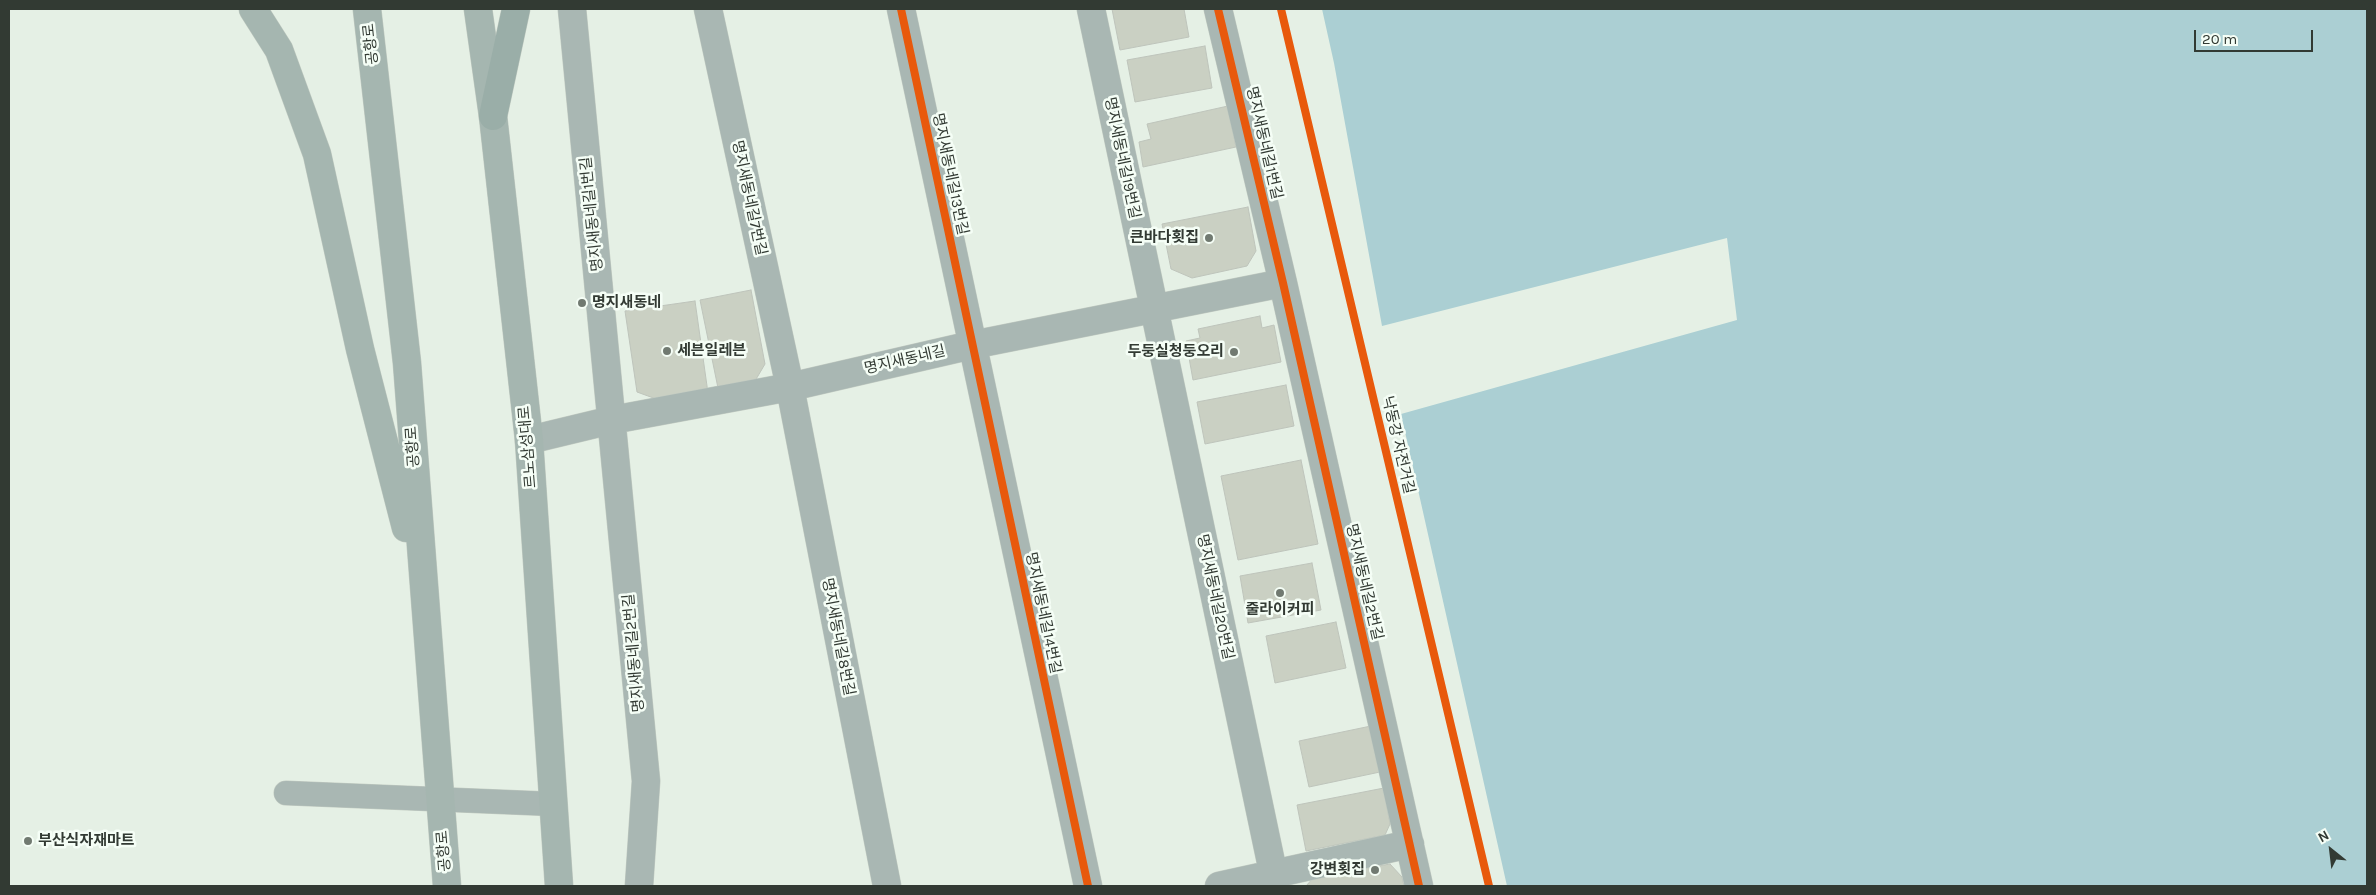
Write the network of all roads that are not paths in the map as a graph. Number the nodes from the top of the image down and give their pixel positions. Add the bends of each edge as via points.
1 (253, 9) edge
2 (367, 9) edge
3 (478, 9) edge
4 (516, 9) edge
5 (572, 9) edge
6 (708, 9) edge
7 (901, 9) edge
8 (1091, 9) edge
9 (1218, 9) edge
10 (493, 116) junction
11 (1283, 283) junction
12 (1154, 308) junction
13 (972, 345) junction
14 (790, 387) junction
15 (612, 420) junction
16 (529, 440) junction
17 (424, 597) junction
18 (286, 793) dead end
19 (440, 801) junction
20 (553, 804) junction
21 (1410, 844) junction
22 (1275, 880) edge
23 (447, 886) edge
24 (559, 886) edge
25 (639, 886) edge
26 (887, 886) edge
27 (1088, 886) edge
28 (1219, 886) edge
29 (1419, 886) edge

1 - 17 main road via 279,50 317,154 360,349
2 - 17 main road, 공항로 via 407,363
3 - 10 main road, 르노삼성대로
4 - 10 main road
5 - 15 street, 명지새동네길1번길
6 - 14 street, 명지새동네길7번길
7 - 13 street, 명지새동네길13번길
8 - 12 street, 명지새동네길19번길
9 - 11 street, 명지새동네길1번길
10 - 16 main road, 르노삼성대로
11 - 12 street, 명지새동네길
11 - 21 street, 명지새동네길2번길
12 - 13 street, 명지새동네길
12 - 22 street, 명지새동네길20번길
13 - 14 street, 명지새동네길
13 - 27 street, 명지새동네길14번길
14 - 15 street, 명지새동네길
14 - 26 street, 명지새동네길8번길
15 - 16 street, 명지새동네길
15 - 25 street, 명지새동네길2번길 via 646,781
16 - 20 main road, 르노삼성대로
17 - 19 main road, 공항로
18 - 19 lane
19 - 20 lane
19 - 23 main road, 공항로
20 - 24 main road, 르노삼성대로
21 - 22 street
21 - 29 street, 명지새동네길2번길
22 - 28 street

